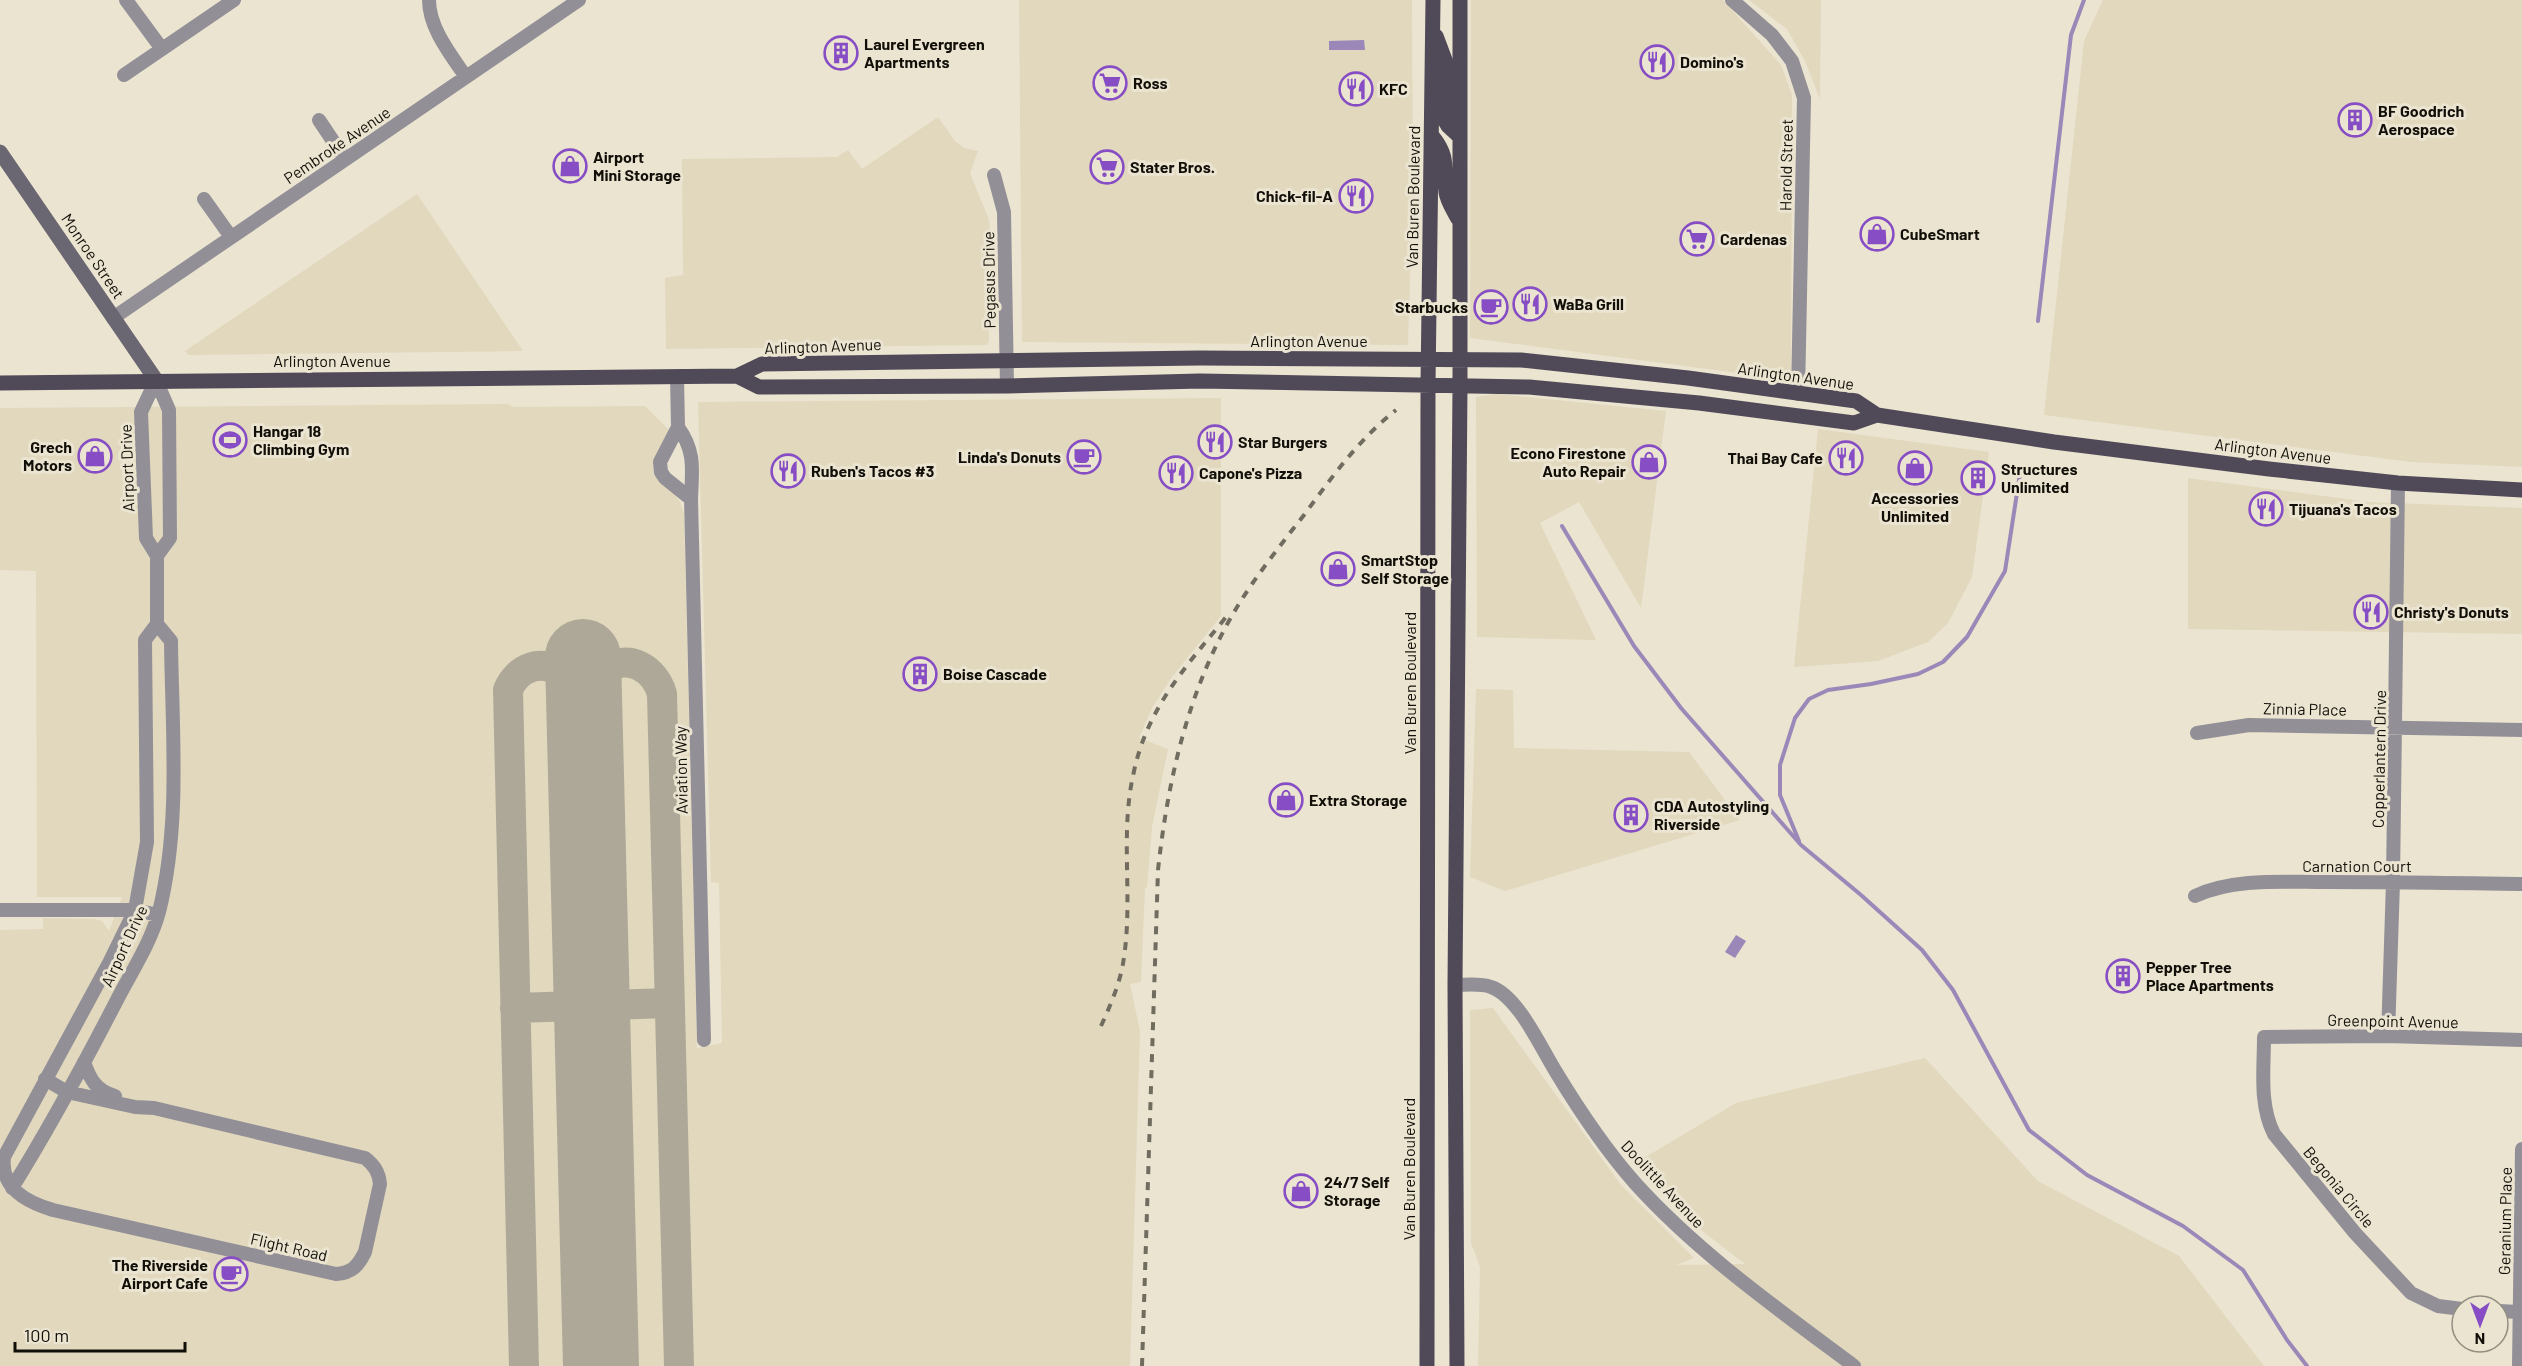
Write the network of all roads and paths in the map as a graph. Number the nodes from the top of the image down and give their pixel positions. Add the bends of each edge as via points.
1 (126, 0) edge
2 (234, 0) edge
3 (429, 0) edge
4 (579, 0) edge
5 (1433, 0) edge
6 (1460, 0) edge
7 (1732, 0) edge
8 (1433, 28) junction
9 (162, 49) junction
10 (124, 75) dead end
11 (466, 77) junction
12 (319, 120) dead end
13 (1460, 137) junction
14 (1433, 138) junction
15 (0, 152) edge
16 (345, 159) junction
17 (994, 175) dead end
18 (204, 199) dead end
19 (1459, 221) junction
20 (231, 237) junction
21 (113, 318) junction
22 (1428, 359) junction
23 (1459, 359) junction
24 (1006, 360) junction
25 (737, 376) junction
26 (677, 377) junction
27 (156, 381) junction
28 (0, 383) edge
29 (1428, 385) junction
30 (1007, 386) junction
31 (1460, 386) junction
32 (1798, 394) junction
33 (1728, 406) junction
34 (1877, 415) junction
35 (678, 427) junction
36 (2397, 483) junction
37 (2522, 490) edge
38 (691, 499) junction
39 (157, 556) junction
40 (157, 624) junction
41 (2396, 727) junction
42 (2522, 730) edge
43 (2197, 734) dead end
44 (2393, 882) junction
45 (2522, 884) edge
46 (2195, 897) dead end
47 (0, 910) edge
48 (135, 910) junction
49 (158, 915) junction
50 (1455, 985) junction
51 (2388, 1036) junction
52 (2264, 1037) joint
53 (704, 1040) dead end
54 (2522, 1040) edge
55 (84, 1062) junction
56 (45, 1079) junction
57 (67, 1092) junction
58 (154, 1108) junction
59 (2522, 1149) edge
60 (2, 1168) joint
61 (12, 1188) junction
62 (2450, 1308) edge
63 (2510, 1312) edge
64 (2520, 1312) junction
65 (1427, 1366) edge
66 (1457, 1366) edge
67 (1854, 1366) edge
68 (2519, 1366) edge

1 - 9 street
2 - 9 street
3 - 11 street via 442,42
4 - 11 street, Pembroke Avenue
5 - 8 main road, Van Buren Boulevard
6 - 13 main road
7 - 32 street, Harold Street via 1772,35 1792,61 1804,98
8 - 13 main road via 1445,60 1446,121
8 - 14 main road, Van Buren Boulevard
9 - 10 street
11 - 16 street, Pembroke Avenue
12 - 16 street
13 - 19 main road
14 - 19 main road via 1445,158 1446,194
14 - 22 main road, Van Buren Boulevard
15 - 21 street, Monroe Street
16 - 20 street, Pembroke Avenue
17 - 24 street, Pegasus Drive via 1004,212
18 - 20 street
19 - 23 main road
20 - 21 street, Pembroke Avenue
21 - 27 street, Monroe Street
22 - 23 main road, Arlington Avenue
22 - 24 main road, Arlington Avenue
22 - 29 main road, Van Buren Boulevard
23 - 31 main road
23 - 32 main road, Arlington Avenue via 1550,363
24 - 25 main road, Arlington Avenue via 762,364
24 - 30 street, Pegasus Drive
25 - 26 main road, Arlington Avenue
25 - 30 main road, Arlington Avenue via 759,387
26 - 27 main road, Arlington Avenue
26 - 35 street, Aviation Way
27 - 28 main road, Arlington Avenue
27 - 39 street, Airport Drive via 141,412 146,538
27 - 39 street, Airport Drive via 169,411 170,538
29 - 30 main road, Arlington Avenue via 1200,381
29 - 31 main road, Arlington Avenue
29 - 65 main road, Van Buren Boulevard
31 - 33 main road, Arlington Avenue via 1529,387
31 - 50 main road
32 - 33 main road via 1793,407
32 - 34 main road, Arlington Avenue via 1856,402
33 - 34 main road, Arlington Avenue via 1854,423
34 - 36 main road, Arlington Avenue via 2054,442
35 - 38 street, Aviation Way via 692,455
35 - 38 street, Aviation Way via 660,462 661,472
36 - 37 main road, Arlington Avenue
36 - 41 street, Copperlantern Drive
38 - 53 street, Aviation Way
39 - 40 street, Airport Drive
40 - 48 street, Airport Drive via 145,640 147,842
40 - 49 street, Airport Drive via 171,640 172,786 171,844
41 - 42 street, Zinnia Place
41 - 43 street, Zinnia Place via 2248,725
41 - 44 street, Copperlantern Drive
44 - 45 street, Carnation Court
44 - 46 street, Carnation Court via 2270,882 2213,887
44 - 51 street, Copperlantern Drive
47 - 48 street
48 - 49 street
48 - 56 street, Airport Drive
49 - 55 street, Airport Drive
50 - 66 main road
50 - 67 street, Doolittle Avenue via 1489,986 1503,993 1574,1102 1653,1202 1692,1240
51 - 52 street, Greenpoint Avenue
51 - 54 street, Greenpoint Avenue
52 - 62 street, Begonia Circle via 2264,1105 2274,1134 2355,1233 2411,1293
55 - 57 street, Airport Drive
55 - 58 street via 98,1089
56 - 57 street, Flight Road
56 - 60 street, Airport Drive via 4,1156
57 - 58 street, Flight Road
57 - 61 street, Airport Drive
58 - 61 street, Flight Road via 358,1155 370,1162 380,1184 365,1252 356,1267 336,1274 222,1249 39,1206
59 - 64 street, Geranium Place
60 - 61 street, Flight Road
63 - 64 street
64 - 68 street, Geranium Place

